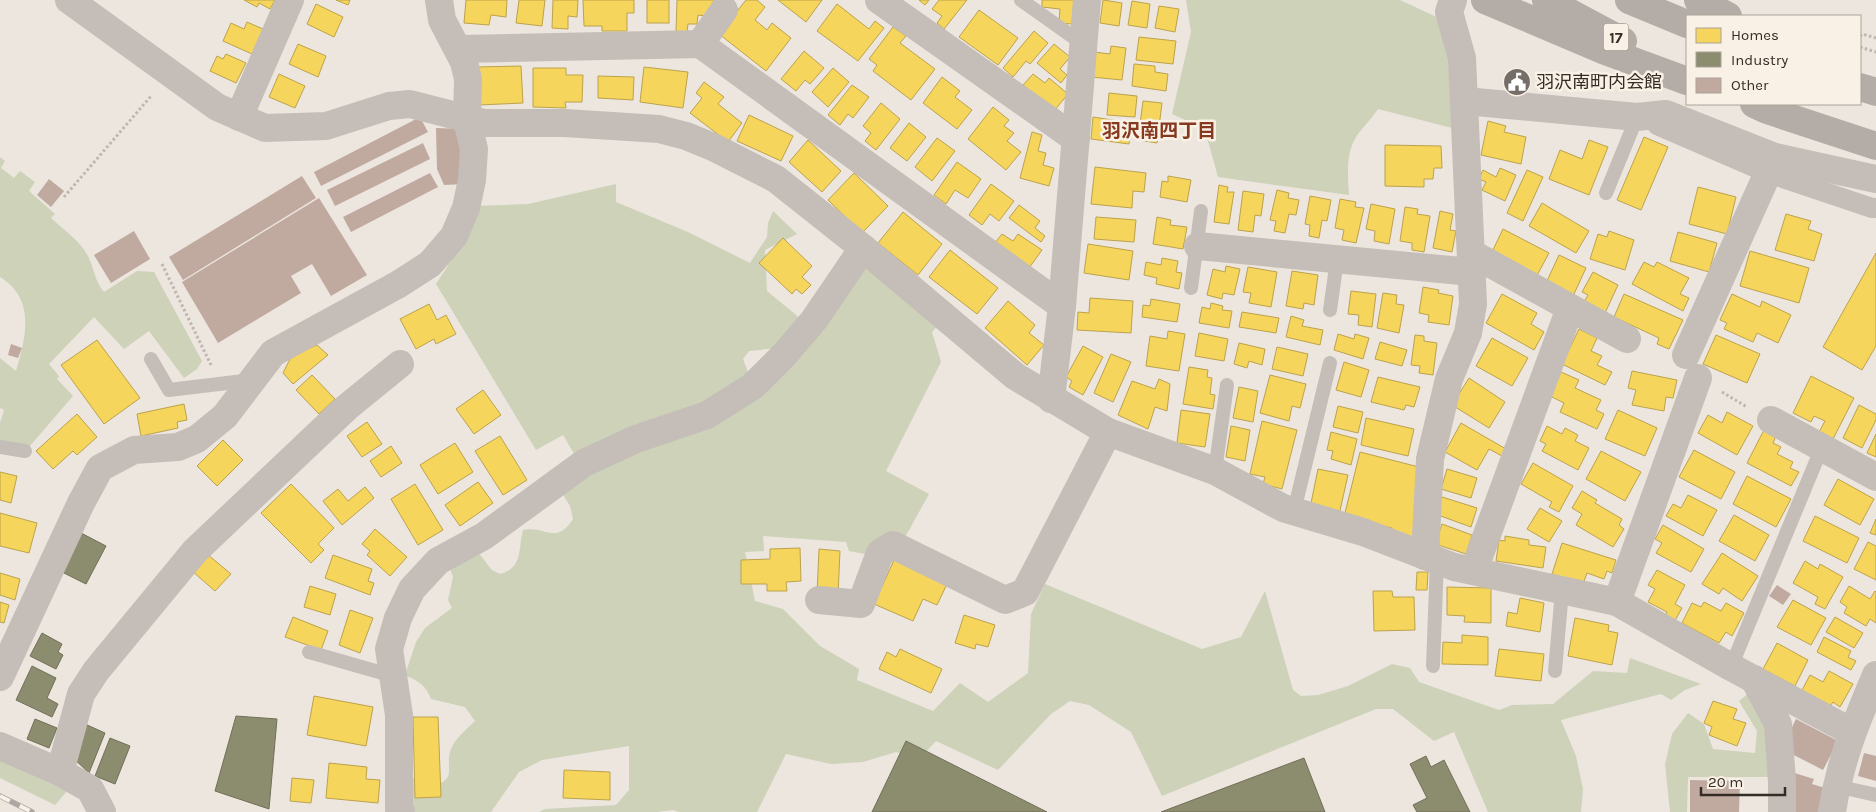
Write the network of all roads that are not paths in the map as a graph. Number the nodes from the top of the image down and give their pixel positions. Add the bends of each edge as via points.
1 (69, 0) edge
2 (290, 0) edge
3 (438, 0) edge
4 (879, 0) edge
5 (1021, 0) edge
6 (1086, 0) edge
7 (1453, 0) edge
8 (1484, 0) edge
9 (1546, 0) edge
10 (1628, 0) edge
11 (1698, 0) edge
12 (724, 10) dead end
13 (1726, 15) edge
14 (1686, 24) edge
15 (700, 44) junction
16 (1083, 44) junction
17 (459, 49) junction
18 (1686, 72) edge
19 (1686, 81) edge
20 (1861, 87) edge
21 (1876, 92) edge
22 (1465, 101) junction
23 (1757, 106) edge
24 (1645, 116) junction
25 (239, 117) junction
26 (467, 120) junction
27 (1076, 139) junction
28 (1876, 146) edge
29 (1771, 165) junction
30 (1876, 179) edge
31 (1606, 193) dead end
32 (1876, 208) edge
33 (1201, 211) dead end
34 (1198, 246) junction
35 (863, 248) junction
36 (1337, 260) junction
37 (1472, 262) junction
38 (1191, 288) dead end
39 (1062, 306) junction
40 (1570, 308) junction
41 (1330, 310) dead end
42 (1627, 339) dead end
43 (151, 359) dead end
44 (400, 364) dead end
45 (1330, 364) dead end
46 (252, 380) junction
47 (1227, 385) dead end
48 (1051, 399) junction
49 (1771, 420) road end
50 (1108, 432) junction
51 (0, 447) edge
52 (1822, 447) junction
53 (25, 451) dead end
54 (1215, 471) junction
55 (1876, 476) edge
56 (1294, 511) junction
57 (1431, 558) junction
58 (1474, 570) junction
59 (1562, 591) junction
60 (819, 600) dead end
61 (1617, 602) junction
62 (310, 652) dead end
63 (1433, 666) dead end
64 (1555, 671) dead end
65 (1742, 673) junction
66 (1876, 675) edge
67 (393, 676) junction
68 (0, 677) edge
69 (1852, 732) junction
70 (0, 746) edge
71 (60, 772) junction
72 (1876, 795) edge
73 (1834, 799) edge
74 (102, 812) edge
75 (401, 812) edge
76 (1782, 812) edge

1 - 25 street via 216,107
2 - 25 street
3 - 17 street via 442,20
4 - 27 street
5 - 16 lane
6 - 16 street
7 - 22 street via 1449,12 1462,58
8 - 19 main road
9 - 18 main road, 17
10 - 14 main road, 17
11 - 13 main road
12 - 15 street
15 - 17 street
15 - 39 street
16 - 27 street
17 - 26 street via 468,79
20 - 21 main road
22 - 24 street
22 - 37 street
23 - 28 main road
24 - 29 street via 1666,114
24 - 31 lane
25 - 26 street via 265,128 326,126 389,106 410,104
26 - 35 street via 659,129 686,136 776,179
26 - 46 street via 474,149 472,180 466,208 454,236 430,264 407,279 273,353
27 - 39 street
29 - 30 street
29 - 32 street
29 - 61 street via 1692,371
33 - 34 lane
34 - 36 street
34 - 38 lane
35 - 48 street via 1015,376
35 - 67 street via 814,320 753,386 708,415 636,439 584,463 484,536 438,561 412,589 398,618 389,649
36 - 37 street
36 - 41 lane
37 - 40 street
37 - 57 street via 1473,304 1468,333 1449,379 1430,459
39 - 48 street
40 - 42 street
40 - 58 street
43 - 46 lane via 169,390
44 - 71 street via 346,408 196,551 96,671 81,694
45 - 56 lane
46 - 68 street via 225,416 197,439 178,447 134,450 100,468
47 - 54 lane
48 - 50 street
49 - 52 street
50 - 54 street
50 - 60 street via 1024,592 1005,600 893,545 880,553 861,604
51 - 53 lane
52 - 55 street
52 - 65 lane
54 - 56 street
56 - 57 street via 1363,532
57 - 58 street
57 - 63 lane
58 - 59 street
59 - 61 street
59 - 64 lane
61 - 65 street
62 - 67 lane
65 - 69 street
65 - 76 street via 1778,724
66 - 69 street
67 - 75 street via 399,715
69 - 73 street
70 - 71 street
71 - 74 street via 90,789
72 - 73 lane

